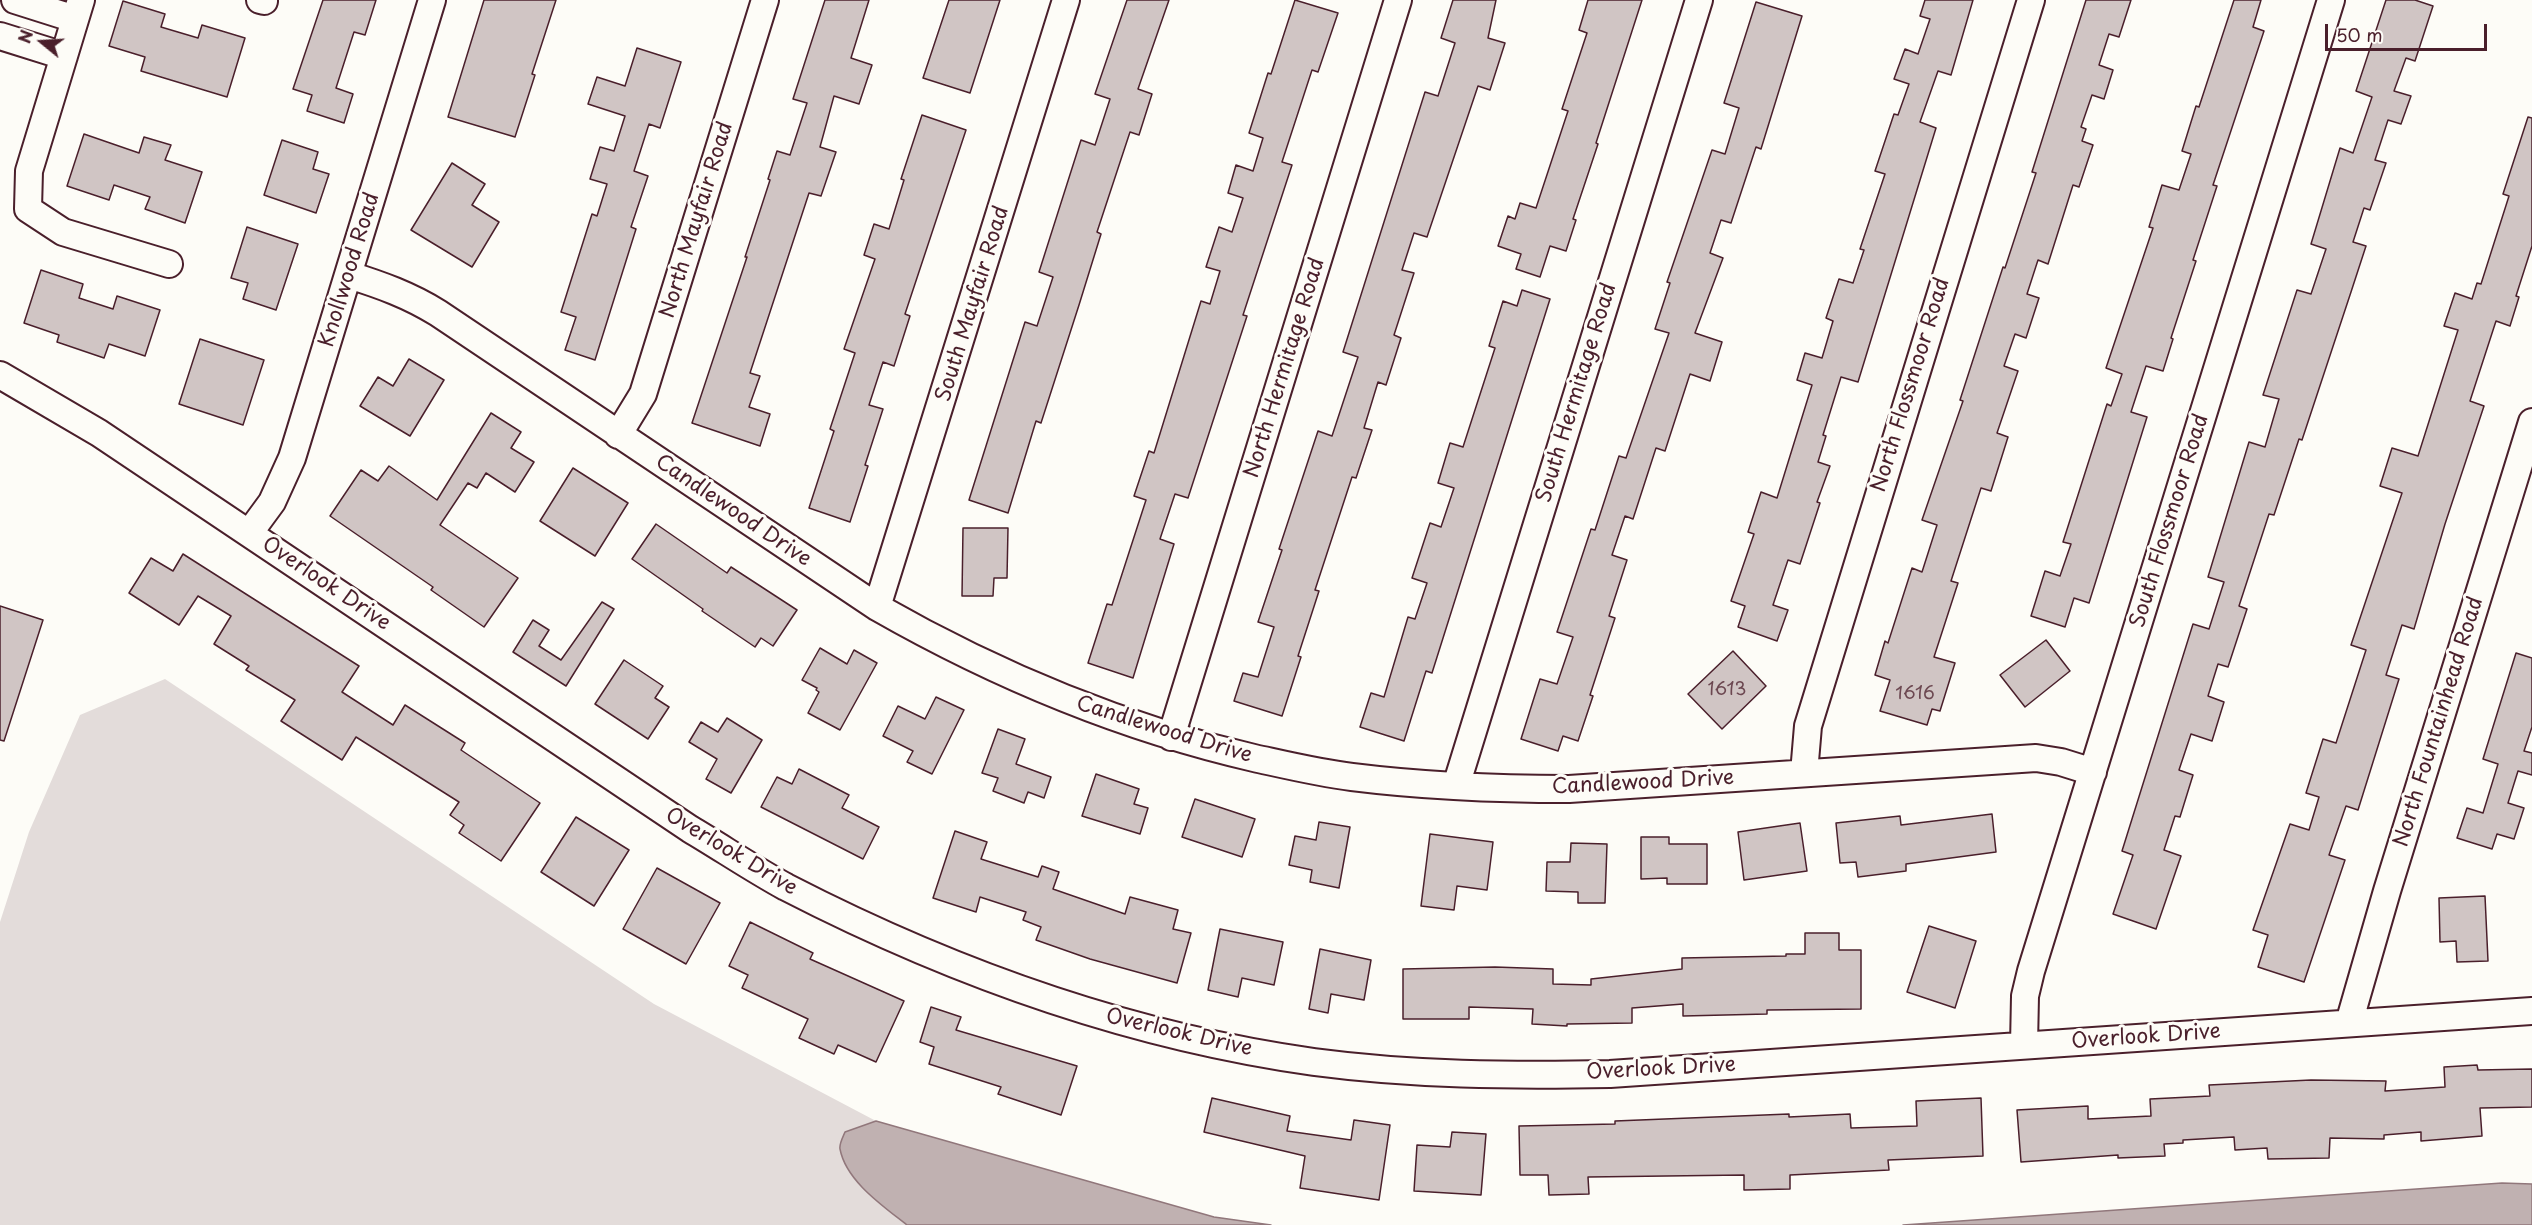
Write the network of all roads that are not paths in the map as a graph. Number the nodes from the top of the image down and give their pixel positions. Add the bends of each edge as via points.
1 (15, 0) edge
2 (432, 0) edge
3 (765, 0) edge
4 (1066, 0) edge
5 (1398, 0) edge
6 (1699, 0) edge
7 (2031, 0) edge
8 (2331, 0) edge
9 (78, 10) edge
10 (0, 36) edge
11 (64, 56) junction
12 (169, 264) dead end
13 (349, 275) junction
14 (1, 377) edge
15 (2532, 422) edge
16 (618, 435) junction
17 (250, 532) junction
18 (877, 607) junction
19 (1171, 737) junction
20 (2093, 772) junction
21 (1804, 773) junction
22 (1456, 786) junction
23 (2532, 1011) edge
24 (2349, 1023) junction
25 (2024, 1045) junction

1 - 9 street
2 - 13 street, Knollwood Road
3 - 16 street, North Mayfair Road via 643,394
4 - 18 street, South Mayfair Road
5 - 19 street, North Hermitage Road
6 - 22 street, South Hermitage Road
7 - 21 street, North Flossmoor Road via 1808,726
8 - 20 street, South Flossmoor Road
9 - 11 street
10 - 11 street
11 - 12 street via 29,171 28,209 63,232
13 - 16 street, Candlewood Drive via 388,286 422,303
13 - 17 street, Knollwood Road via 292,458 272,502
14 - 17 street, Overlook Drive via 99,433
15 - 24 street, North Fountainhead Road
16 - 18 street, Candlewood Drive
17 - 25 street, Overlook Drive via 690,829 784,885 963,969 1050,1000 1162,1032 1314,1062 1509,1076 1610,1074
18 - 19 street, Candlewood Drive via 1013,678
19 - 22 street, Candlewood Drive via 1350,777
20 - 21 street, Candlewood Drive via 2036,758
20 - 25 street, South Flossmoor Road via 2031,971 2025,996
21 - 22 street, Candlewood Drive via 1569,789
23 - 24 street, Overlook Drive
24 - 25 street, Overlook Drive

